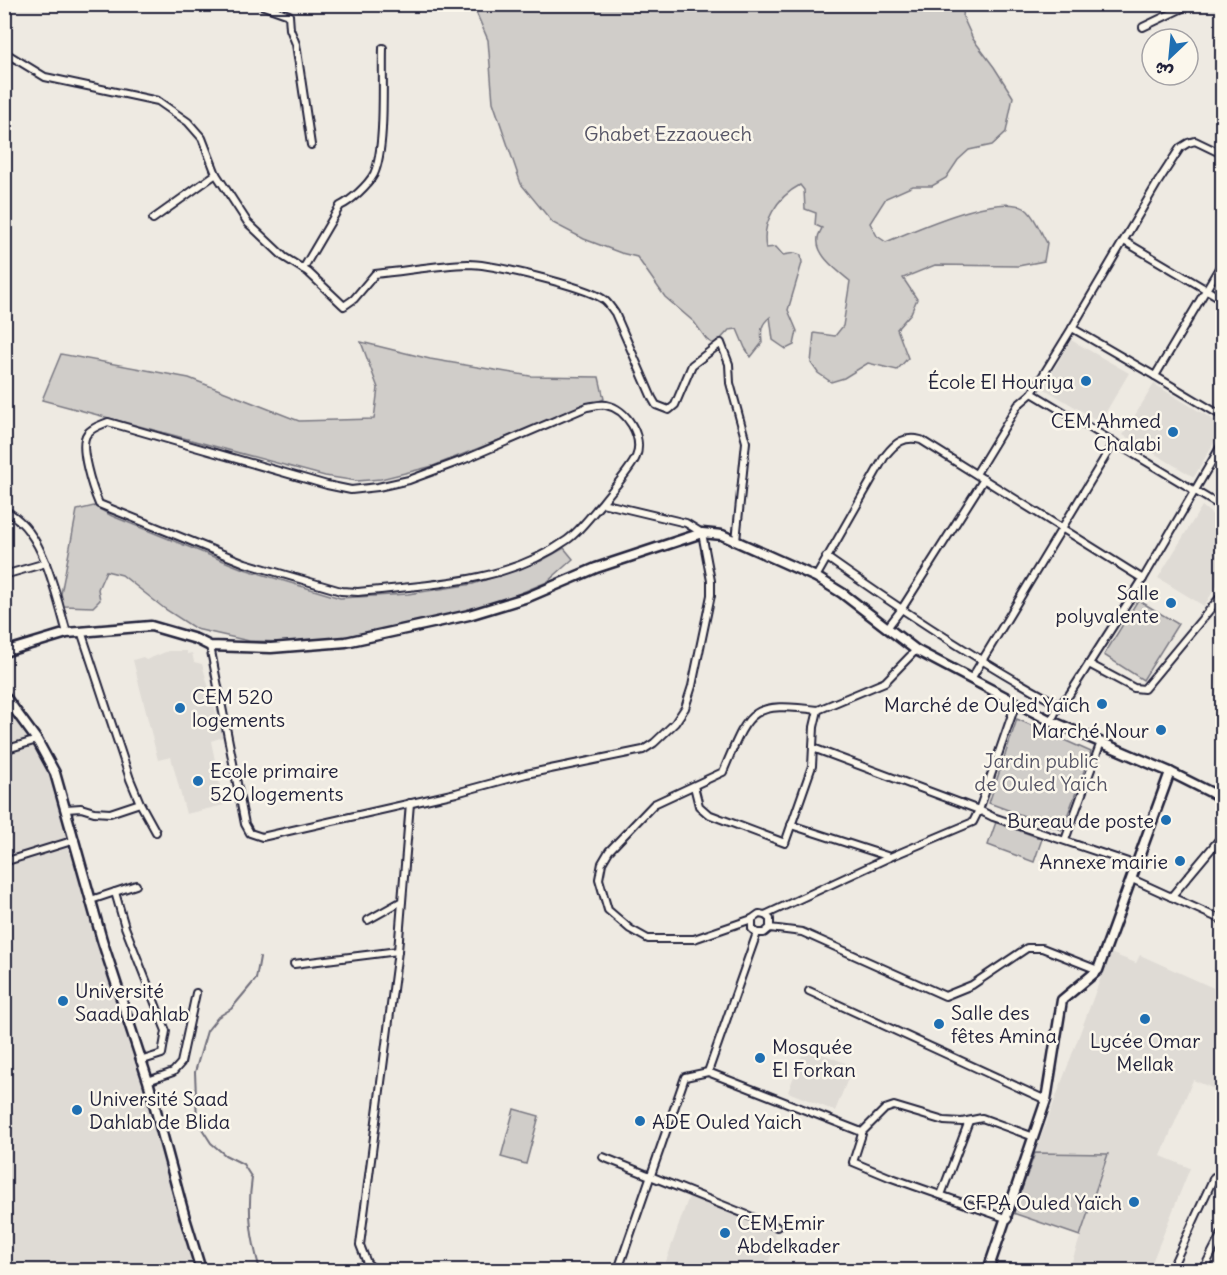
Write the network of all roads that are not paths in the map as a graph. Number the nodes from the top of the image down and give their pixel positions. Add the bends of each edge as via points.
1 (91, 4) edge
2 (115, 4) edge
3 (258, 4) edge
4 (1191, 4) edge
5 (1143, 27) dead end
6 (383, 48) dead end
7 (4, 52) edge
8 (311, 145) dead end
9 (1222, 154) edge
10 (216, 174) junction
11 (153, 219) dead end
12 (1124, 241) junction
13 (1222, 263) edge
14 (303, 269) junction
15 (1207, 289) junction
16 (1222, 299) edge
17 (1072, 328) junction
18 (1155, 376) junction
19 (1032, 393) junction
20 (1222, 416) edge
21 (1114, 442) junction
22 (1222, 444) edge
23 (976, 474) junction
24 (984, 479) junction
25 (1195, 491) junction
26 (602, 503) junction
27 (1222, 507) edge
28 (4, 510) edge
29 (1062, 528) junction
30 (702, 533) junction
31 (736, 541) junction
32 (826, 557) junction
33 (46, 563) junction
34 (4, 575) edge
35 (816, 578) junction
36 (1143, 579) junction
37 (1222, 595) edge
38 (901, 610) junction
39 (887, 628) junction
40 (81, 631) junction
41 (68, 633) junction
42 (210, 646) junction
43 (916, 650) junction
44 (4, 652) edge
45 (983, 660) junction
46 (1089, 664) junction
47 (971, 679) junction
48 (4, 695) edge
49 (1016, 703) junction
50 (1059, 705) junction
51 (818, 711) junction
52 (1051, 721) junction
53 (37, 741) junction
54 (1101, 742) junction
55 (813, 748) junction
56 (4, 750) edge
57 (1170, 772) junction
58 (694, 786) junction
59 (1222, 798) edge
60 (140, 803) junction
61 (410, 803) junction
62 (66, 809) junction
63 (979, 810) junction
64 (791, 825) junction
65 (156, 832) dead end
66 (1222, 836) edge
67 (75, 840) junction
68 (1065, 840) junction
69 (890, 857) junction
70 (4, 862) edge
71 (1137, 865) junction
72 (1132, 879) junction
73 (136, 885) dead end
74 (115, 892) junction
75 (1171, 897) junction
76 (91, 900) junction
77 (402, 901) junction
78 (765, 915) junction
79 (752, 919) junction
80 (368, 920) dead end
81 (1222, 921) edge
82 (770, 928) junction
83 (757, 933) junction
84 (398, 951) junction
85 (294, 964) dead end
86 (1098, 970) junction
87 (809, 991) dead end
88 (196, 993) dead end
89 (140, 1061) junction
90 (708, 1072) junction
91 (148, 1081) junction
92 (1046, 1100) junction
93 (969, 1121) junction
94 (862, 1132) junction
95 (1034, 1137) junction
96 (603, 1157) dead end
97 (650, 1175) junction
98 (1222, 1178) edge
99 (941, 1195) junction
100 (1008, 1219) junction
101 (777, 1227) dead end
102 (1222, 1234) edge
103 (1206, 1264) dead end
104 (201, 1270) edge
105 (375, 1270) edge
106 (618, 1270) edge
107 (988, 1270) edge
108 (1172, 1270) edge

1 - 2 street
3 - 8 street via 289,15
4 - 5 street
6 - 14 street via 380,146 373,175 350,201 340,206
7 - 10 street via 45,76 158,101 188,122 202,138
9 - 12 street via 1195,141 1180,148
10 - 11 street
10 - 14 street via 248,223
12 - 15 street
12 - 17 street
13 - 15 street
14 - 31 street via 344,306 375,274 470,264 525,274 602,298 615,313 652,398 662,409 669,410 675,405 692,365 721,343 746,442
15 - 16 street
15 - 18 street
17 - 18 street
17 - 19 street
18 - 20 street
19 - 21 street
19 - 23 street via 1018,405
21 - 25 street
21 - 29 street
22 - 25 street
23 - 24 street
23 - 32 street via 921,440 899,442 885,456
24 - 29 street
24 - 38 street
25 - 27 street
25 - 36 street
26 - 26 street via 570,538 539,558 460,582 341,591 245,563 99,504 84,442 86,434 108,422 351,490 409,480 587,407 606,405 627,418 638,444 636,457
26 - 30 street via 686,523
28 - 33 street via 26,525
29 - 36 street
29 - 45 street
30 - 31 street
30 - 42 street via 469,615 346,642 271,648
30 - 61 street via 711,595 692,686 685,708 654,743 643,750
31 - 35 street
32 - 35 street
32 - 38 street
33 - 34 street
33 - 41 street
35 - 39 street
36 - 46 street
37 - 46 street via 1144,689 1134,688
38 - 39 street
38 - 45 street
39 - 43 street
40 - 41 street
40 - 42 street via 151,626
40 - 60 street
41 - 44 street
42 - 61 street via 245,824 250,833 262,837
43 - 47 street
43 - 51 street via 885,682
45 - 47 street
45 - 50 street
46 - 50 street
47 - 49 street
48 - 53 street
49 - 52 street
49 - 63 street
50 - 52 street
51 - 55 street
51 - 58 street via 784,706 753,715 741,731 723,772
52 - 54 street
53 - 56 street
53 - 62 street via 55,773
54 - 57 street
54 - 68 street
55 - 63 street
55 - 64 street via 812,766
57 - 59 street
57 - 71 street
58 - 64 street via 699,806 708,814 785,843
58 - 79 street via 654,804 609,850 599,879 608,910 648,939 694,939
60 - 62 street via 110,813
60 - 65 street
61 - 77 street
62 - 67 street
63 - 68 street
63 - 69 street via 973,822
64 - 69 street
66 - 75 street
67 - 70 street
67 - 76 street
68 - 71 street
69 - 78 street
71 - 72 street
72 - 75 street
72 - 86 street
73 - 74 street
74 - 76 street
74 - 89 street via 166,1031 162,1054
75 - 81 street
76 - 89 street
77 - 80 street
77 - 84 street
78 - 79 street
78 - 82 street
79 - 83 street via 751,926
82 - 83 street
82 - 86 street via 801,932 945,996 972,985 1027,948 1042,948
83 - 90 street
84 - 85 street
84 - 105 street via 360,1245 367,1263
86 - 92 street via 1062,1000
87 - 92 street
88 - 91 street via 181,1063 173,1072
89 - 91 street
90 - 94 street
90 - 97 street via 685,1077
91 - 104 street
92 - 95 street
93 - 94 street via 944,1121 890,1106
93 - 95 street via 982,1118
93 - 99 street
94 - 99 street via 853,1162
95 - 100 street
96 - 97 street
97 - 101 street
97 - 106 street
98 - 108 street via 1214,1177
99 - 100 street
100 - 107 street
102 - 103 street

